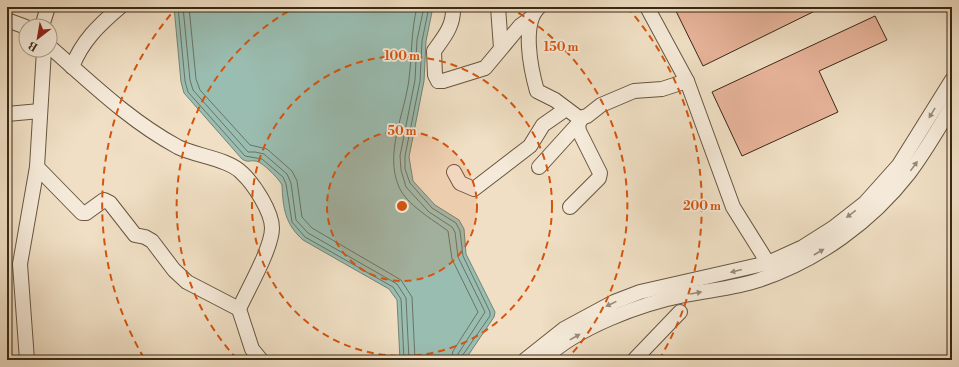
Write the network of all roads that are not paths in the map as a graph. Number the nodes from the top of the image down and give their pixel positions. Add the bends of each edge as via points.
1 (48, 7) edge
2 (120, 7) edge
3 (453, 7) edge
4 (498, 7) edge
5 (648, 7) edge
6 (535, 12) edge
7 (45, 18) edge
8 (7, 20) edge
9 (18, 24) edge
10 (501, 48) junction
11 (58, 54) edge
12 (43, 58) edge
13 (72, 66) junction
14 (952, 80) edge
15 (687, 81) junction
16 (952, 106) edge
17 (566, 109) junction
18 (40, 111) junction
19 (7, 114) edge
20 (580, 121) junction
21 (37, 167) junction
22 (539, 167) dead end
23 (454, 172) dead end
24 (570, 207) dead end
25 (768, 263) junction
26 (239, 309) junction
27 (680, 312) dead end
28 (27, 360) edge
29 (261, 360) edge
30 (525, 360) edge
31 (544, 360) edge
32 (634, 360) edge

1 - 7 street
2 - 13 street via 82,44
3 - 10 street via 454,18 445,38 434,52 435,75 438,81 485,68
4 - 10 street
5 - 15 street
6 - 10 street
6 - 17 street via 529,36 531,70 537,91
8 - 9 street
11 - 13 street
12 - 18 street
13 - 26 street via 124,113 179,148 217,160 242,172 264,200 272,227 268,246
14 -> 25 street via 900,165 865,203 803,247
15 - 20 street via 662,89 634,91 601,105
15 - 25 street via 733,207
31 -> 16 street via 570,340 643,305 758,281 791,268 852,232 904,179
17 - 20 street
17 - 23 street via 543,125 530,146 474,190 460,183
18 - 19 street
18 - 21 street
20 - 22 street
20 - 24 street via 579,131 600,173 599,178
21 - 26 street via 82,213 104,200 110,203 136,235 149,238 187,282
21 - 28 street via 20,264
25 -> 30 street via 640,292 614,302 564,330
26 - 29 street via 252,349
27 - 32 street

